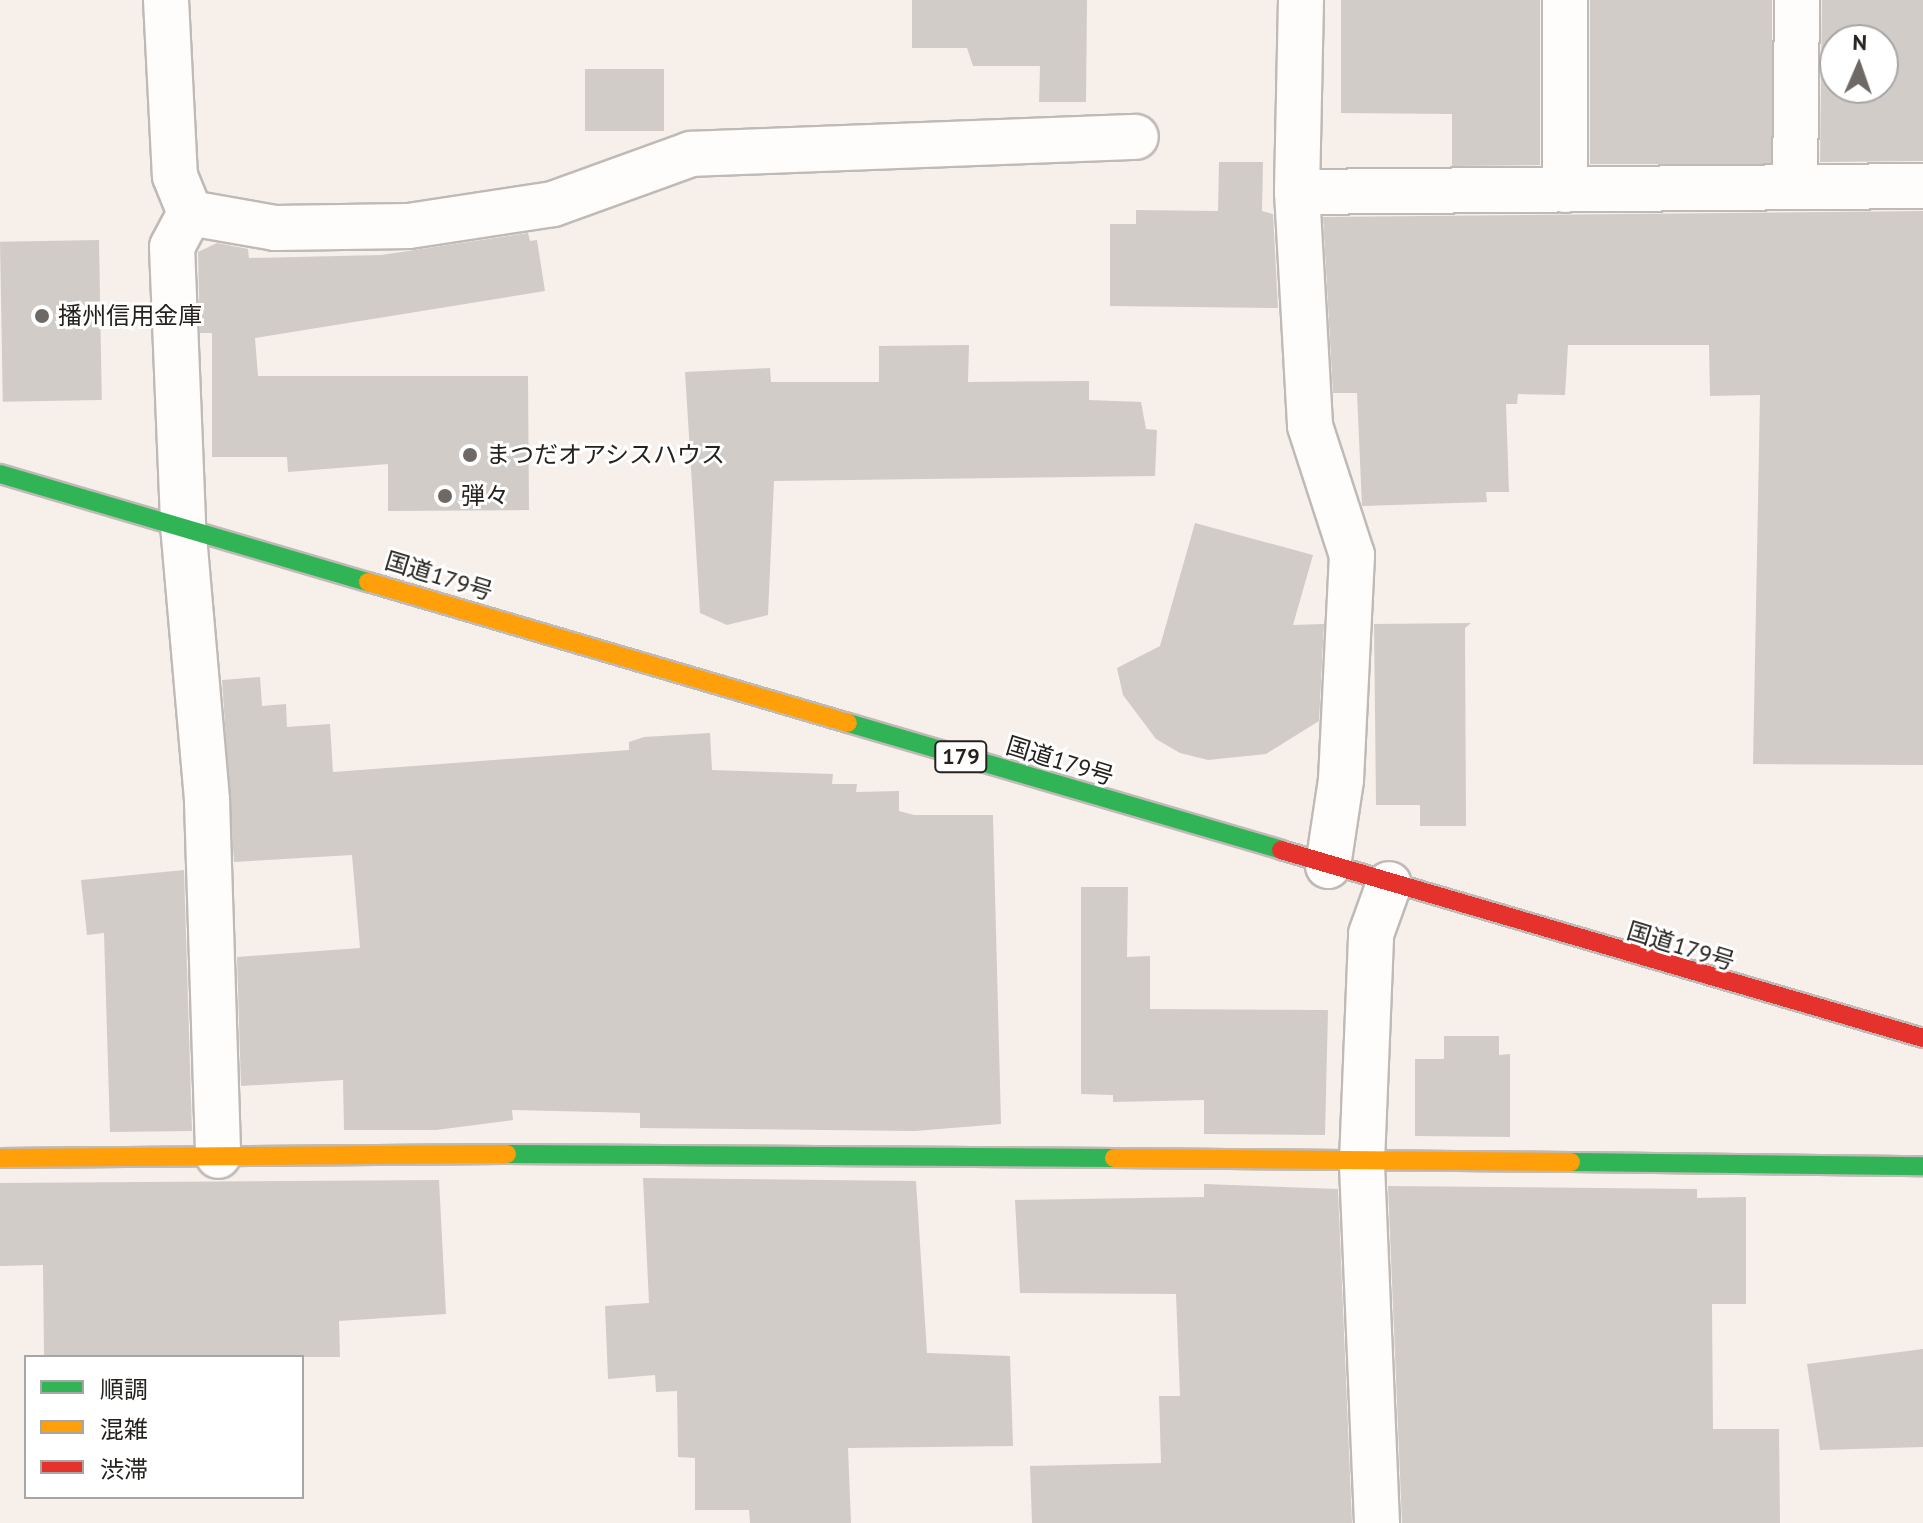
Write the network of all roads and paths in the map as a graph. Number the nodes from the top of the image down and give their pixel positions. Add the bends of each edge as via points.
1 (166, 0) edge
2 (1301, 0) edge
3 (1565, 0) edge
4 (1797, 0) edge
5 (1136, 137) dead end
6 (1923, 186) edge
7 (1795, 187) junction
8 (1565, 190) junction
9 (1297, 192) junction
10 (190, 213) junction
11 (0, 474) edge
12 (183, 525) junction
13 (1328, 866) junction
14 (1389, 884) junction
15 (1923, 1038) edge
16 (218, 1156) junction
17 (0, 1158) edge
18 (1362, 1162) junction
19 (1923, 1166) edge
20 (1377, 1523) edge

1 - 10 street via 175,176
2 - 9 street
3 - 8 street
4 - 7 street
5 - 10 street via 691,154 553,204 409,226 275,228
6 - 7 street
7 - 8 street
8 - 9 street
9 - 13 street via 1310,426 1352,555 1341,780
10 - 12 street via 172,247
11 - 12 main road, 国道179号 / 179
12 - 13 main road, 国道179号 / 179
12 - 16 street via 207,801
13 - 14 main road, 国道179号 / 179
14 - 15 main road, 国道179号 / 179
14 - 18 street via 1371,934
16 - 17 main road
16 - 18 main road
18 - 19 main road
18 - 20 street

